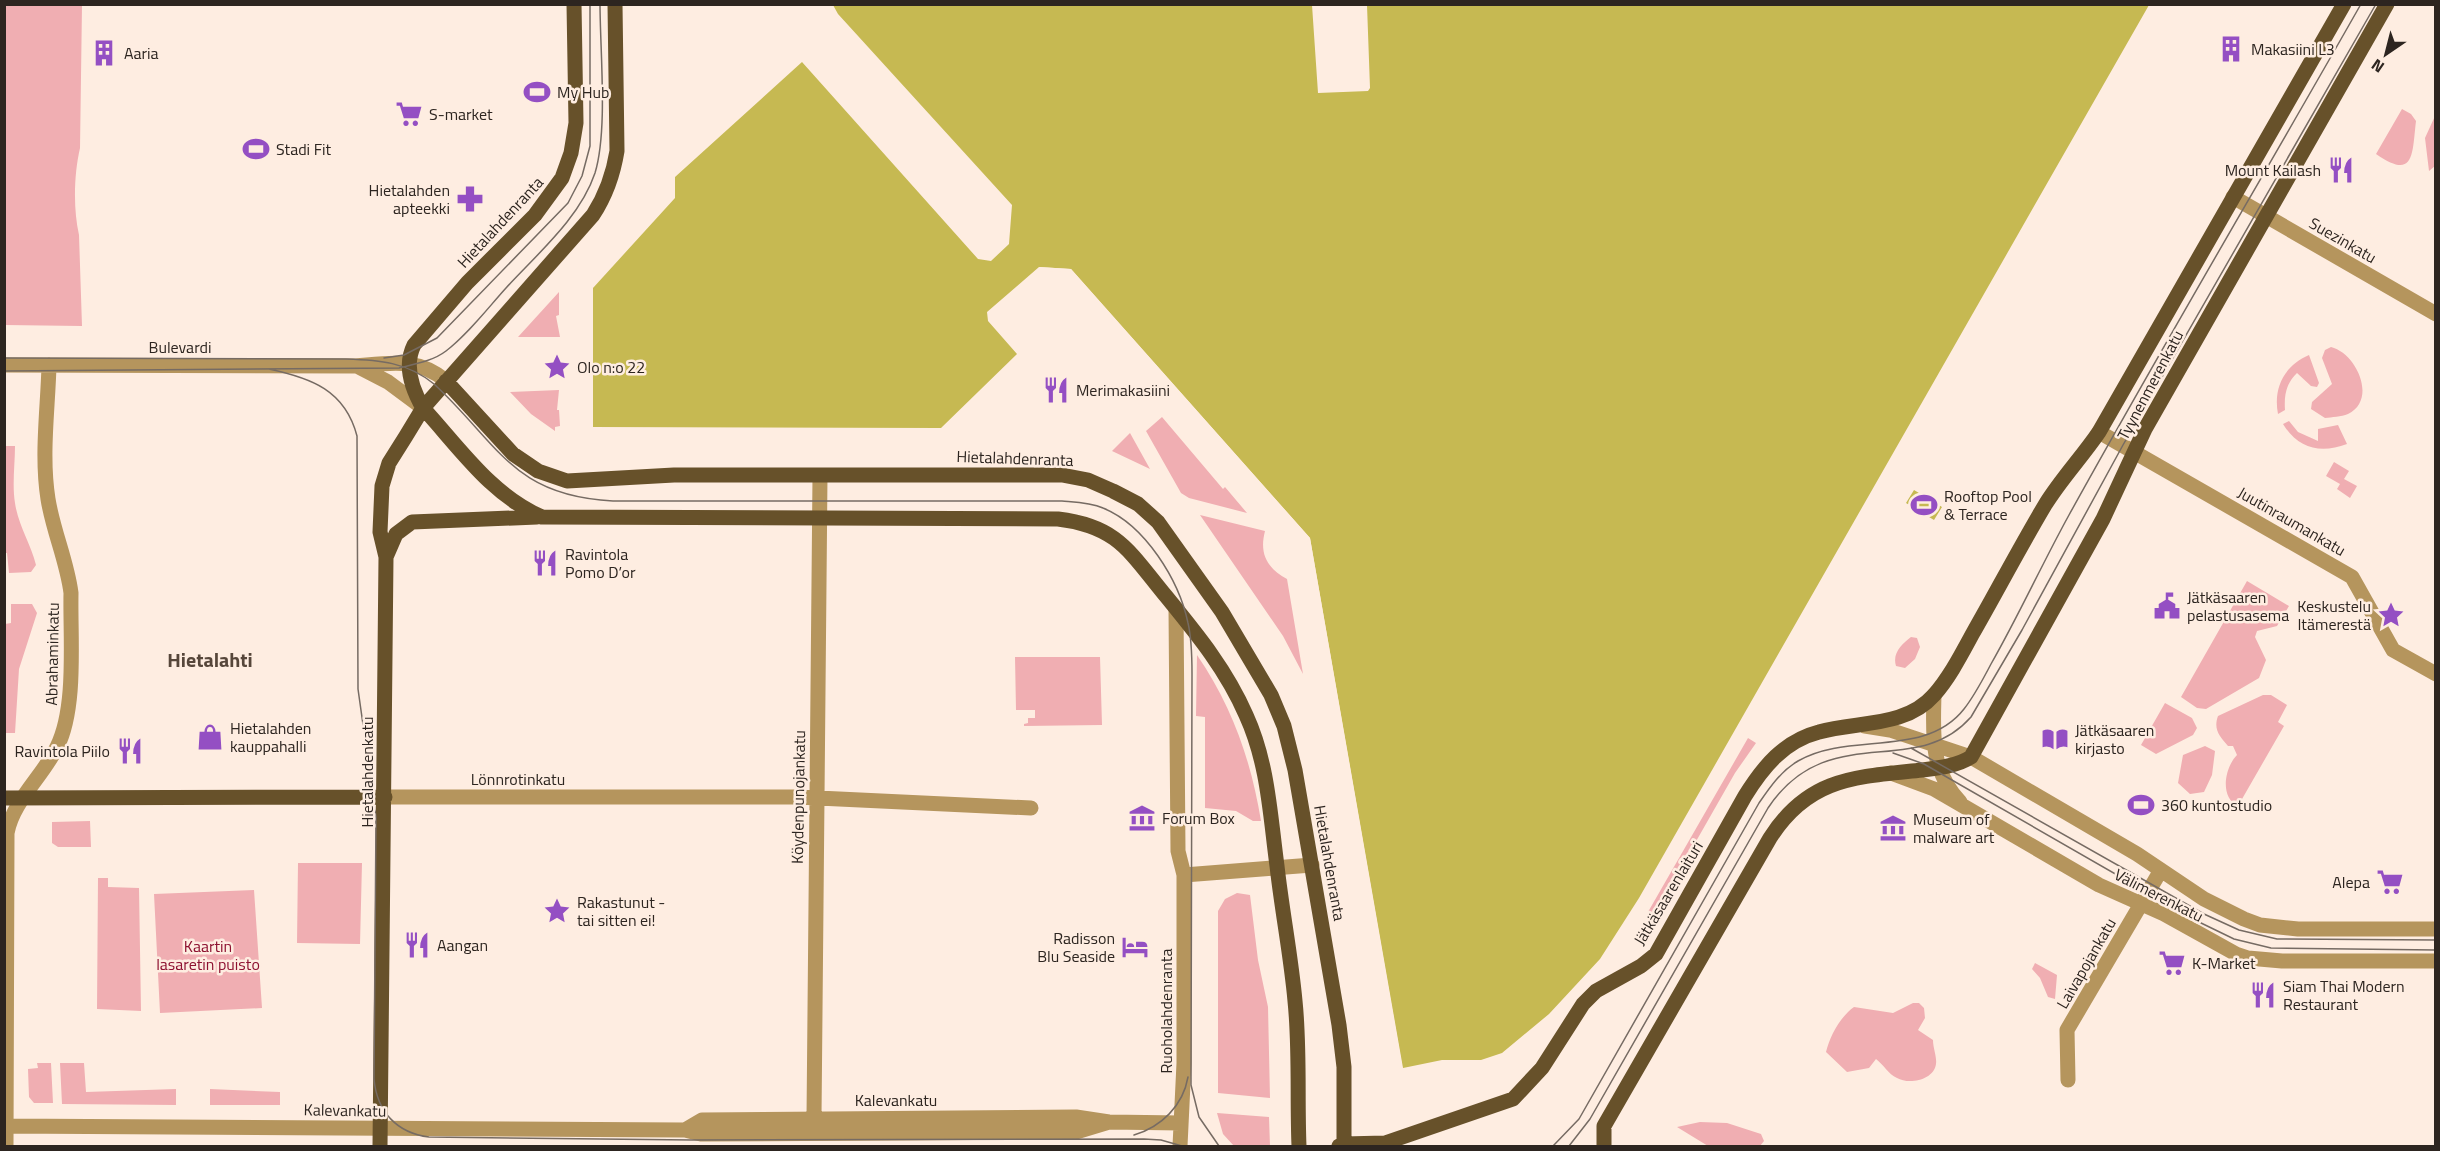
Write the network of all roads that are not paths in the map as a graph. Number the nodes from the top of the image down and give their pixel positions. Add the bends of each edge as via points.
1 (574, 4) edge
2 (615, 4) edge
3 (2344, 4) edge
4 (2387, 4) edge
5 (2233, 197) junction
6 (2265, 216) junction
7 (2436, 314) edge
8 (411, 362) junction
9 (4, 365) edge
10 (49, 365) junction
11 (356, 366) junction
12 (446, 381) junction
13 (423, 408) junction
14 (2099, 432) junction
15 (2134, 452) junction
16 (820, 476) junction
17 (542, 517) junction
18 (820, 519) junction
19 (386, 557) junction
20 (1176, 609) junction
21 (2436, 674) edge
22 (1934, 695) junction
23 (1865, 726) junction
24 (1933, 743) junction
25 (1971, 757) junction
26 (1938, 767) junction
27 (1891, 773) junction
28 (1999, 773) joint
29 (385, 797) junction
30 (4, 798) edge
31 (24, 798) junction
32 (816, 798) junction
33 (1964, 806) junction
34 (1031, 808) dead end
35 (1312, 865) junction
36 (1277, 868) junction
37 (2161, 870) junction
38 (1184, 875) junction
39 (2141, 904) junction
40 (2436, 929) edge
41 (2436, 961) edge
42 (2068, 1080) dead end
43 (814, 1118) junction
44 (1109, 1122) junction
45 (1181, 1124) junction
46 (5, 1126) edge
47 (380, 1128) junction
48 (685, 1130) junction
49 (6, 1146) edge
50 (380, 1146) edge
51 (1180, 1146) edge
52 (1299, 1146) edge
53 (1342, 1146) edge
54 (1604, 1146) edge

1 - 8 main road, Hietalahdenranta via 576,123 562,178 535,215 432,321 410,352
2 - 12 main road via 617,151 604,198
3 - 5 main road, Tyynenmerenkatu
4 - 6 main road, Tyynenmerenkatu
5 - 6 street, Suezinkatu
5 - 14 main road, Tyynenmerenkatu
6 - 7 street, Suezinkatu
6 - 15 main road, Tyynenmerenkatu
8 - 11 street, Bulevardi
8 - 12 street
8 - 13 main road via 412,382
9 - 10 street, Bulevardi
10 - 11 street, Bulevardi
10 - 31 street, Abrahaminkatu via 47,496 71,593 68,719 48,764
11 - 13 street, Bulevardi via 388,382
12 - 13 main road
12 - 16 main road, Hietalahdenranta via 513,454 552,477 584,481 674,475
13 - 17 main road via 502,495
13 - 19 main road, Hietalahdenkatu via 390,463 382,486 380,532
14 - 15 street, Juutinraumankatu
14 - 22 main road, Tyynenmerenkatu via 2055,490
15 - 21 street, Juutinraumankatu via 2352,577 2393,650
15 - 25 main road, Tyynenmerenkatu via 2103,519
16 - 18 street, Köydenpunojankatu
16 - 35 main road, Hietalahdenranta via 1062,475 1097,484 1143,508 1192,567 1271,695 1295,770
17 - 18 main road
17 - 19 main road via 420,520 400,529
18 - 20 main road via 1083,522 1103,529 1117,540
18 - 32 street, Köydenpunojankatu
19 - 29 main road, Hietalahdenkatu
20 - 36 main road via 1214,656 1247,717 1268,786
20 - 38 street, Ruoholahdenranta via 1178,851
22 - 23 main road, Tyynenmerenkatu via 1911,711
22 - 24 street
23 - 24 street, Jätkäsaarenlaituri
23 - 53 main road, Jätkäsaarenlaituri via 1807,736 1769,763 1745,796 1656,954 1596,991 1583,1004 1542,1068 1513,1099 1385,1143
24 - 25 street, Jätkäsaarenlaituri
24 - 26 street
25 - 26 main road
25 - 28 street, Jätkäsaarenlaituri
26 - 27 main road
26 - 33 street
27 - 33 street, Välimerenkatu via 1922,783
27 - 54 main road via 1829,785 1801,801 1778,826 1604,1126
28 - 37 street, Välimerenkatu
29 - 31 main road, Lönnrotinkatu
29 - 32 street, Lönnrotinkatu
29 - 47 main road, Hietalahdenkatu
30 - 31 main road, Lönnrotinkatu
31 - 46 street, Abrahaminkatu via 9,825 7,850
32 - 34 street, Lönnrotinkatu
32 - 43 street, Köydenpunojankatu
33 - 39 street, Välimerenkatu via 2099,885
35 - 36 street
35 - 53 main road, Hietalahdenranta via 1344,1067
36 - 38 street
36 - 52 main road via 1295,1002
37 - 39 street, Laivapojankatu
37 - 40 street, Välimerenkatu via 2204,899 2260,925 2298,929
38 - 45 street, Ruoholahdenranta
39 - 41 street, Välimerenkatu via 2248,958
39 - 42 street, Laivapojankatu via 2067,1030
43 - 44 street, Kalevankatu via 1076,1117
43 - 48 street, Kalevankatu via 702,1120
44 - 45 street, Kalevankatu
44 - 48 street, Kalevankatu via 1076,1132 701,1134
45 - 51 street, Ruoholahdenranta
46 - 47 street, Kalevankatu
46 - 49 street, Abrahaminkatu
47 - 48 street, Kalevankatu
47 - 50 main road, Hietalahdenkatu

